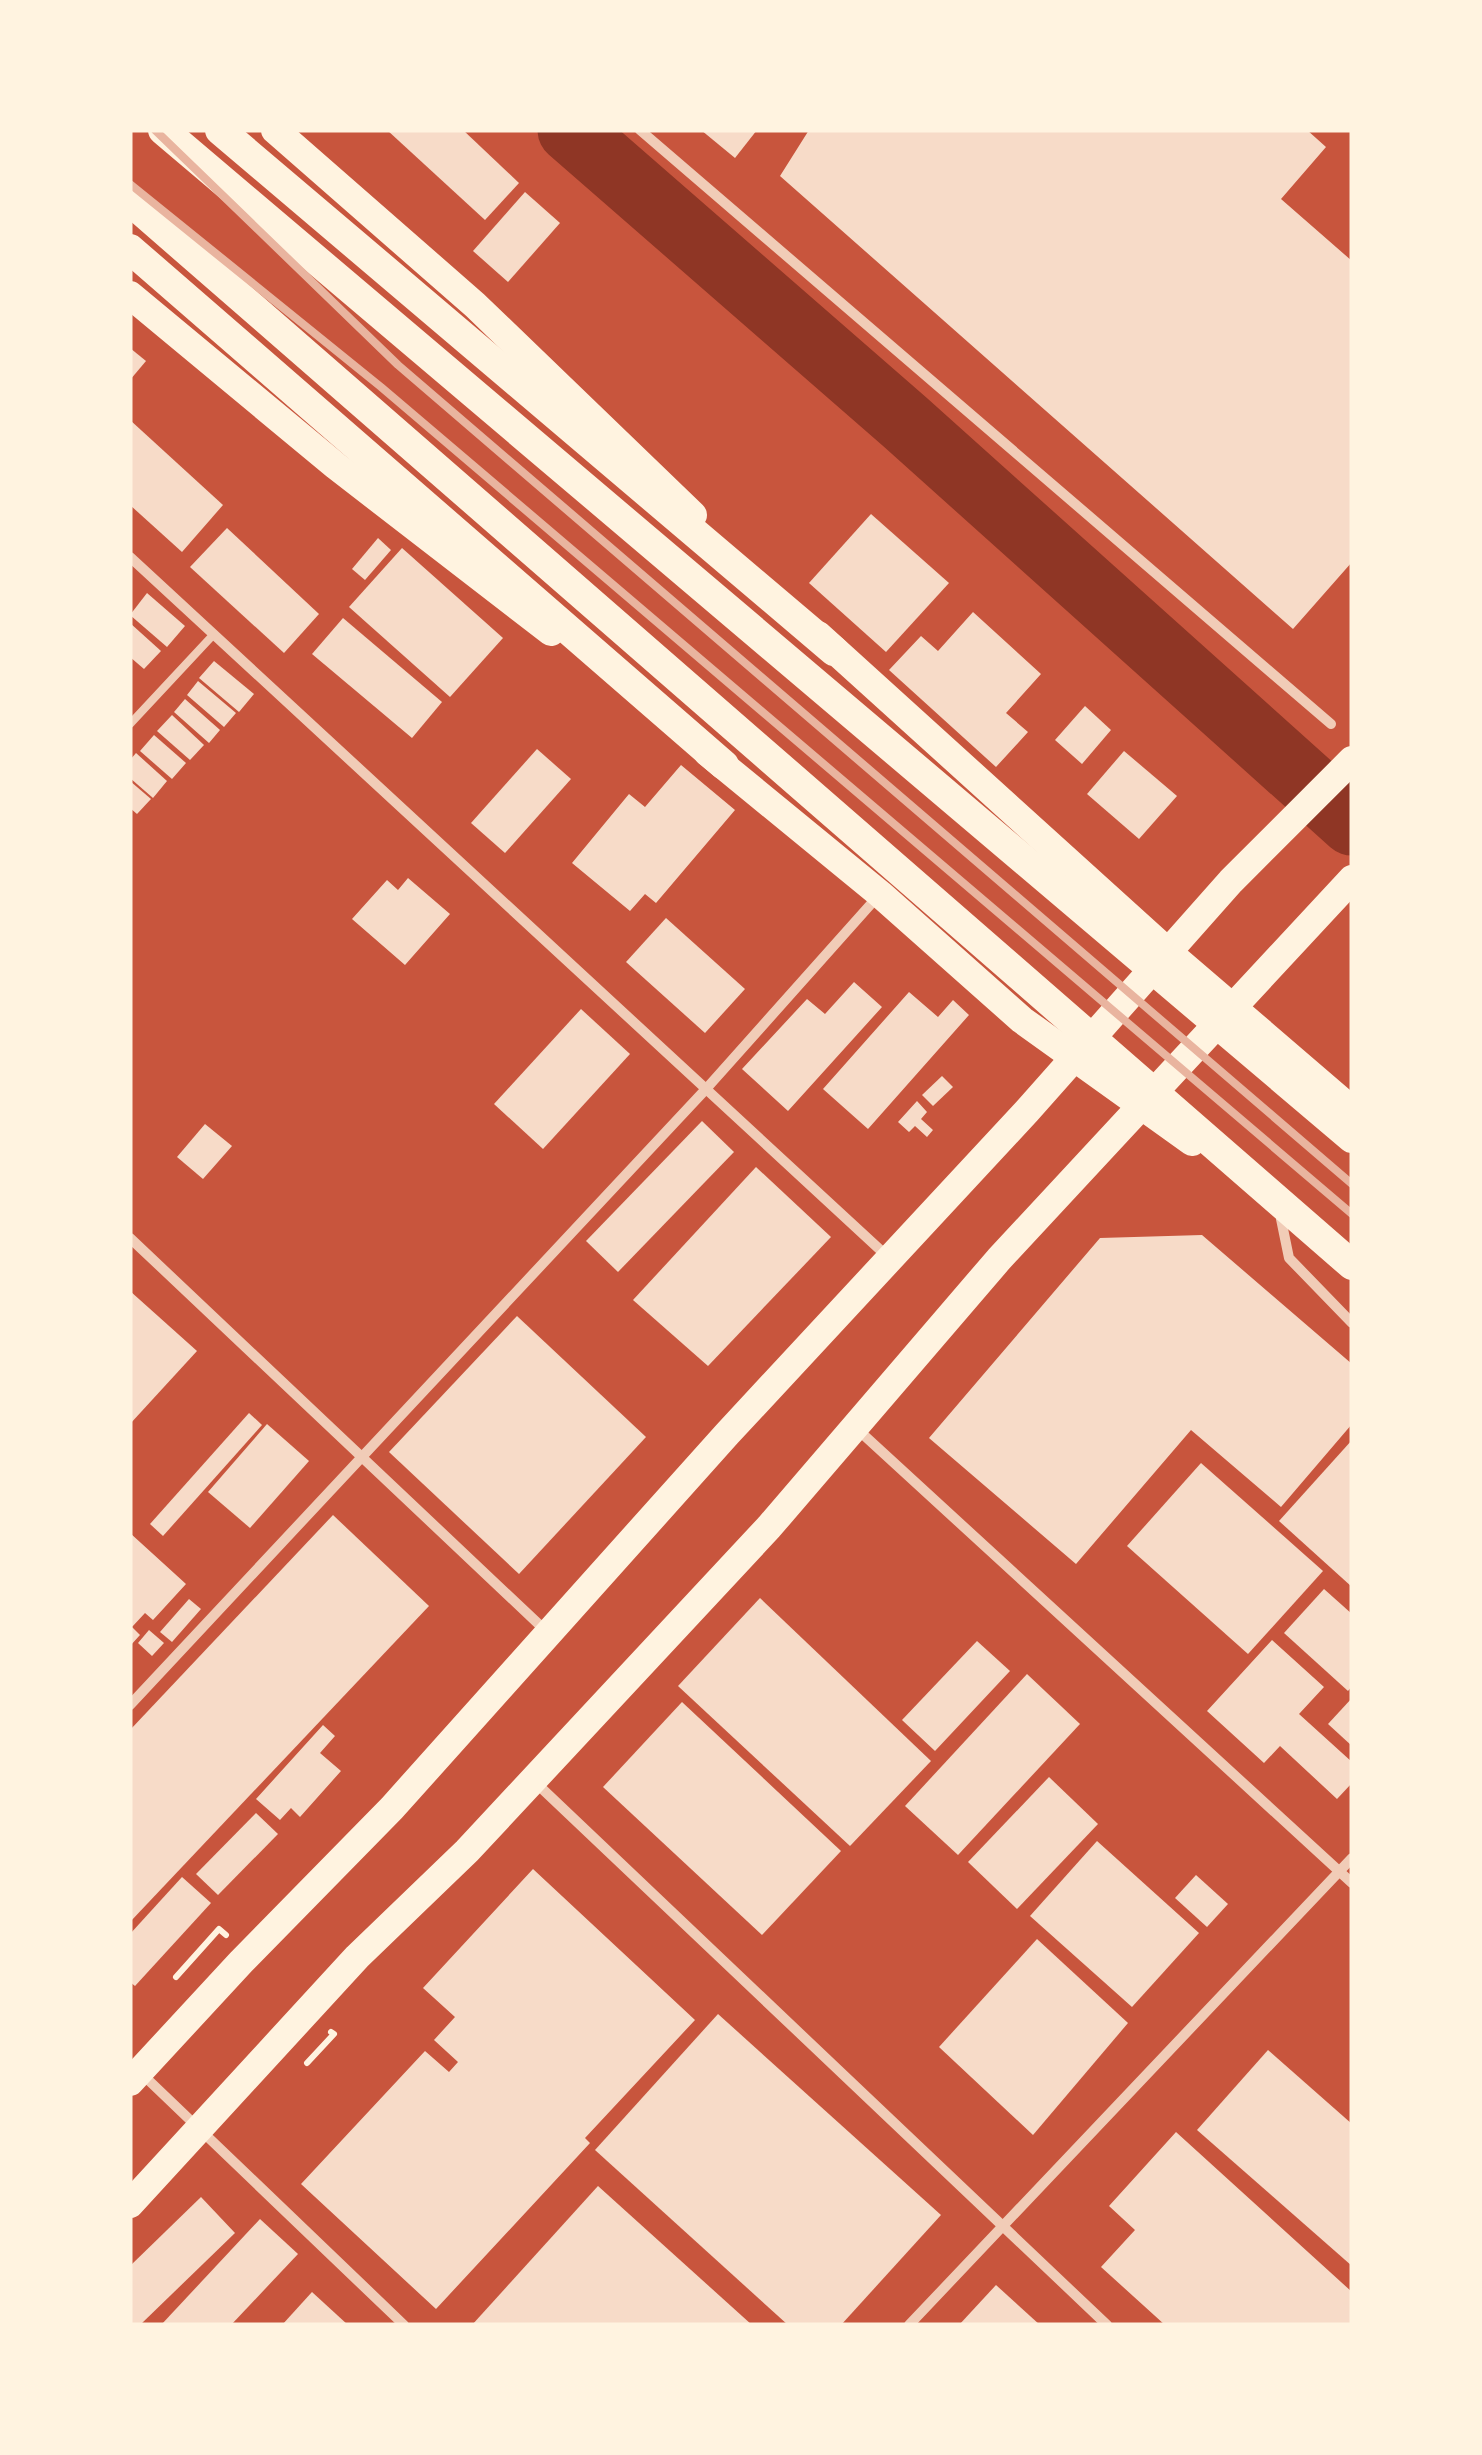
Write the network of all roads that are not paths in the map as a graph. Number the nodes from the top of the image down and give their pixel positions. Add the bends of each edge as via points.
1 (163, 130) edge
2 (220, 130) edge
3 (275, 130) edge
4 (640, 130) edge
5 (130, 201) edge
6 (130, 249) edge
7 (130, 295) edge
8 (130, 556) edge
9 (214, 634) junction
10 (834, 650) junction
11 (130, 724) edge
12 (1331, 724) dead end
13 (724, 765) junction
14 (1345, 767) edge
15 (1352, 879) edge
16 (880, 894) junction
17 (1165, 965) junction
18 (1232, 1007) junction
19 (1090, 1052) junction
20 (706, 1089) junction
21 (1142, 1105) junction
22 (1352, 1110) edge
23 (1352, 1138) edge
24 (1352, 1155) edge
25 (1281, 1219) junction
26 (130, 1238) edge
27 (889, 1259) junction
28 (1352, 1264) edge
29 (1352, 1281) edge
30 (1352, 1323) edge
31 (855, 1427) junction
32 (365, 1456) junction
33 (550, 1635) junction
34 (130, 1705) edge
35 (533, 1780) junction
36 (1352, 1858) edge
37 (1339, 1871) junction
38 (1352, 1883) edge
39 (133, 2072) edge
40 (200, 2129) junction
41 (130, 2204) edge
42 (1001, 2226) junction
43 (404, 2325) edge
44 (909, 2325) edge
45 (1108, 2325) edge

1 - 17 highway
2 - 10 highway
3 - 10 highway via 475,305
4 - 12 street
5 - 19 highway
6 - 13 highway
7 - 13 highway via 336,466
8 - 9 street
9 - 11 lane
9 - 20 street
10 - 17 highway
13 - 16 highway
14 - 17 highway
15 - 18 highway
16 - 19 highway via 1022,1020
16 - 20 street
17 - 18 highway
17 - 19 highway
17 - 23 highway
18 - 21 highway
18 - 22 highway
18 - 24 highway via 1258,1076
19 - 21 highway
19 - 27 highway
19 - 28 highway
20 - 27 street
20 - 32 street
21 - 25 highway
21 - 31 highway
25 - 29 highway
25 - 30 street via 1289,1258
26 - 32 street
27 - 33 highway
31 - 35 highway
31 - 37 street
32 - 33 street
32 - 34 street
33 - 39 highway
35 - 40 highway via 357,1957
35 - 42 street
36 - 37 street
37 - 38 street
37 - 42 street
39 - 40 street
40 - 41 highway
40 - 43 street
42 - 44 street
42 - 45 street

